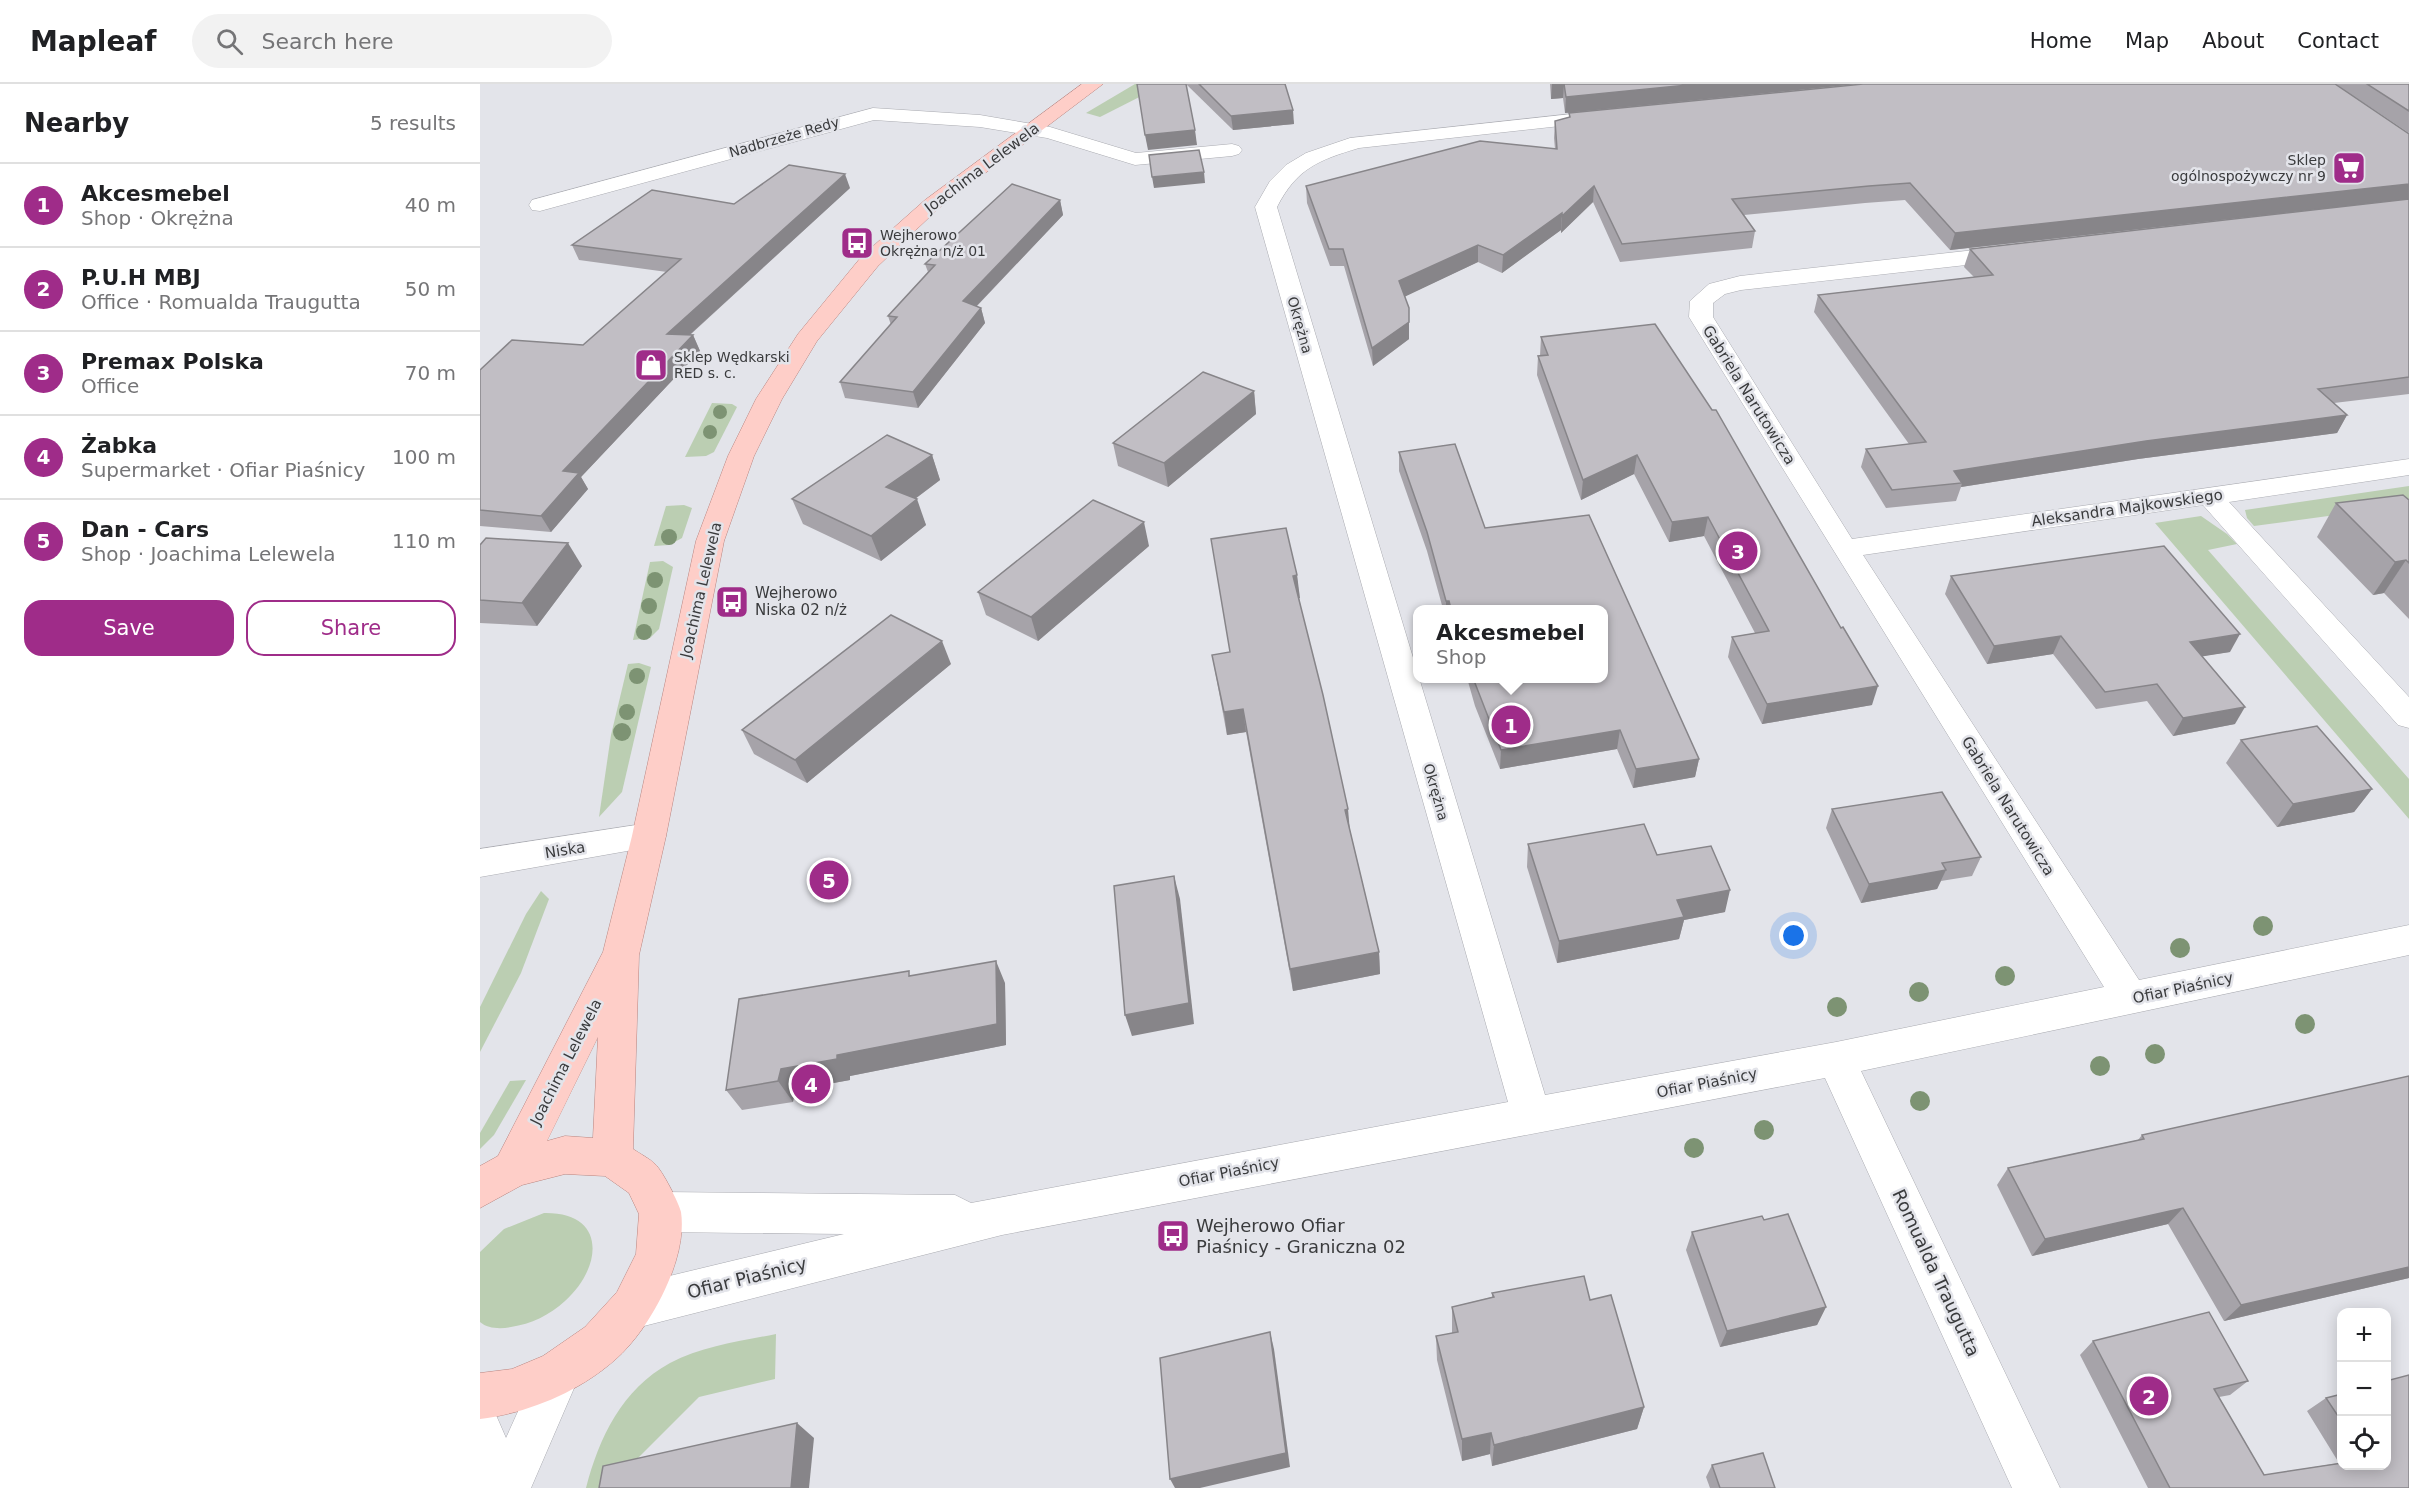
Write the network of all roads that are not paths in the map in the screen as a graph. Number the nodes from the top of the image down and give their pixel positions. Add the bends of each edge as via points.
1 (1094, 84) edge
2 (1618, 116) edge
3 (1032, 130) junction
4 (1232, 150) dead end
5 (540, 205) dead end
6 (2031, 250) edge
7 (2409, 467) edge
8 (2209, 496) junction
9 (1845, 549) junction
10 (2409, 717) edge
11 (649, 836) junction
12 (480, 864) edge
13 (2402, 951) edge
14 (621, 955) junction
15 (2132, 999) junction
16 (1836, 1059) junction
17 (1531, 1116) junction
18 (612, 1158) junction
19 (496, 1179) edge
20 (660, 1212) junction
21 (1002, 1215) junction
22 (632, 1307) junction
23 (559, 1372) junction
24 (480, 1395) edge
25 (480, 1431) edge
26 (502, 1488) edge
27 (507, 1488) edge
28 (2036, 1488) edge

1 - 3 main road, Joachima Lelewela
2 - 17 street, Okrężna via 1357,142 1297,168 1277,184 1266,207
3 - 4 street, Nadbrzeże Redy via 1067,136 1135,159
3 - 5 street, Nadbrzeże Redy via 980,121 873,114
3 - 11 main road, Joachima Lelewela via 893,238 842,292 806,339 769,399 726,490 710,541
6 - 9 street, Gabriela Narutowicza via 1740,283 1717,289 1702,301 1701,317
7 - 8 street, Aleksandra Majkowskiego
8 - 9 street, Aleksandra Majkowskiego
8 - 10 street
9 - 15 street, Gabriela Narutowicza
11 - 12 street, Niska
11 - 14 main road, Joachima Lelewela
13 - 15 street, Ofiar Piaśnicy
14 - 18 main road, Joachima Lelewela
14 - 19 main road, Joachima Lelewela
15 - 16 street, Ofiar Piaśnicy
16 - 17 street, Ofiar Piaśnicy
16 - 28 street, Romualda Traugutta
17 - 21 street, Ofiar Piaśnicy
18 - 19 main road via 565,1155
18 - 20 main road via 644,1179
20 - 21 street, Ofiar Piaśnicy
20 - 22 main road via 657,1257
21 - 22 street, Ofiar Piaśnicy
22 - 23 main road via 601,1343
23 - 24 main road via 512,1392
23 - 27 street
25 - 26 street

